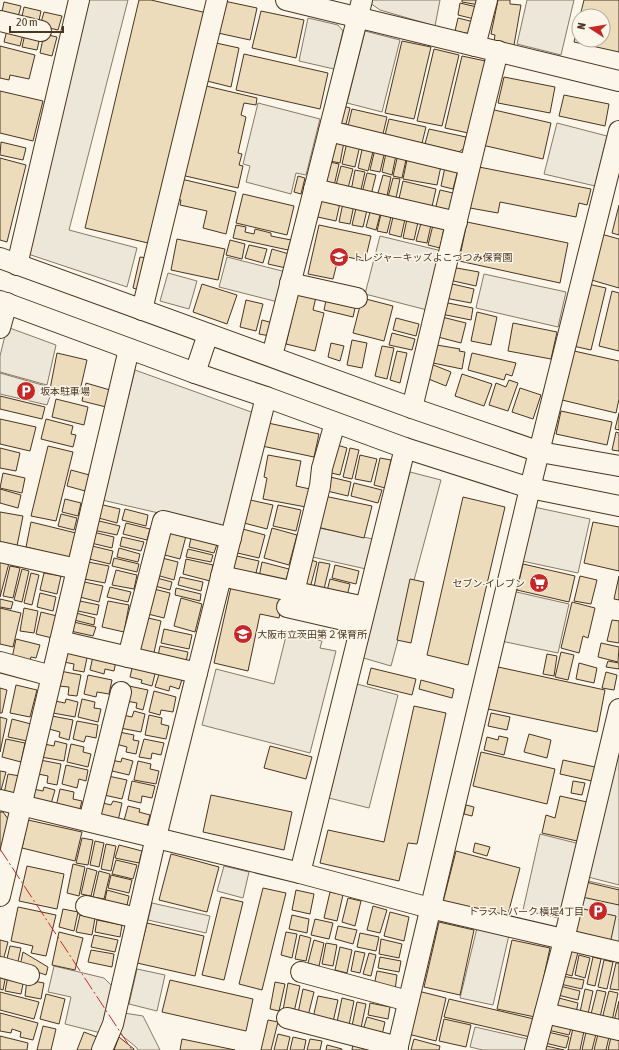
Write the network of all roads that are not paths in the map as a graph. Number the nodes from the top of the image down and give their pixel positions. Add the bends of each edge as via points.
1 (79, 0) edge
2 (217, 0) edge
3 (286, 0) edge
4 (487, 0) edge
5 (360, 9) edge
6 (0, 21) edge
7 (41, 31) dead end
8 (475, 46) junction
9 (498, 51) junction
10 (619, 82) edge
11 (329, 131) junction
12 (619, 131) edge
13 (469, 165) junction
14 (314, 189) junction
15 (457, 222) junction
16 (8, 262) edge
17 (290, 283) junction
18 (357, 298) dead end
19 (4, 302) edge
20 (142, 310) junction
21 (0, 328) edge
22 (208, 334) junction
23 (129, 349) junction
24 (272, 356) junction
25 (195, 373) junction
26 (266, 397) junction
27 (412, 408) junction
28 (334, 423) junction
29 (405, 448) junction
30 (540, 452) junction
31 (619, 466) edge
32 (530, 488) junction
33 (619, 506) edge
34 (231, 538) junction
35 (0, 552) edge
36 (77, 569) junction
37 (221, 576) junction
38 (291, 599) junction
39 (363, 615) junction
40 (60, 641) junction
41 (128, 657) junction
42 (0, 662) edge
43 (197, 673) junction
44 (52, 676) junction
45 (121, 692) dead end
46 (619, 709) edge
47 (0, 800) edge
48 (21, 805) junction
49 (89, 821) junction
50 (156, 837) junction
51 (300, 873) junction
52 (0, 896) edge
53 (86, 906) dead end
54 (430, 908) junction
55 (137, 918) junction
56 (564, 940) junction
57 (619, 952) edge
58 (0, 967) edge
59 (301, 972) dead end
60 (29, 975) dead end
61 (408, 1001) junction
62 (544, 1013) junction
63 (287, 1018) dead end
64 (619, 1030) edge
65 (397, 1049) edge
66 (102, 1050) edge
67 (535, 1050) edge

1 - 16 street
2 - 20 street
3 - 5 street
4 - 8 street
5 - 8 street
5 - 11 street
6 - 7 street
8 - 9 street
9 - 10 street
9 - 13 street
11 - 13 street
11 - 14 street
12 - 30 street
13 - 15 street
14 - 15 street
14 - 17 street
15 - 27 street
16 - 20 street
17 - 18 street
17 - 24 street
19 - 21 street
19 - 23 street
20 - 22 street
22 - 24 street
22 - 25 street
23 - 25 street
23 - 36 street
24 - 27 street
25 - 26 street
26 - 28 street
26 - 34 street
27 - 30 street
28 - 29 street
28 - 38 street
29 - 32 street
29 - 39 street
30 - 31 street
30 - 32 street
32 - 33 street
32 - 54 street
34 - 37 street
34 - 41 street via 163,521
35 - 36 street
36 - 40 street
37 - 38 street
37 - 43 street
38 - 39 street
39 - 51 street
40 - 41 street
40 - 44 street
41 - 43 street
42 - 44 street
43 - 50 street
44 - 48 street
45 - 49 street
46 - 56 street
47 - 48 street
48 - 49 street
48 - 52 street
49 - 50 street
50 - 51 street
50 - 55 street
51 - 54 street
53 - 55 street
54 - 56 street
54 - 61 street
55 - 66 street via 113,1024
56 - 57 street
56 - 62 street
58 - 60 street
59 - 61 street
61 - 65 street
62 - 64 street
62 - 67 street
63 - 65 street

